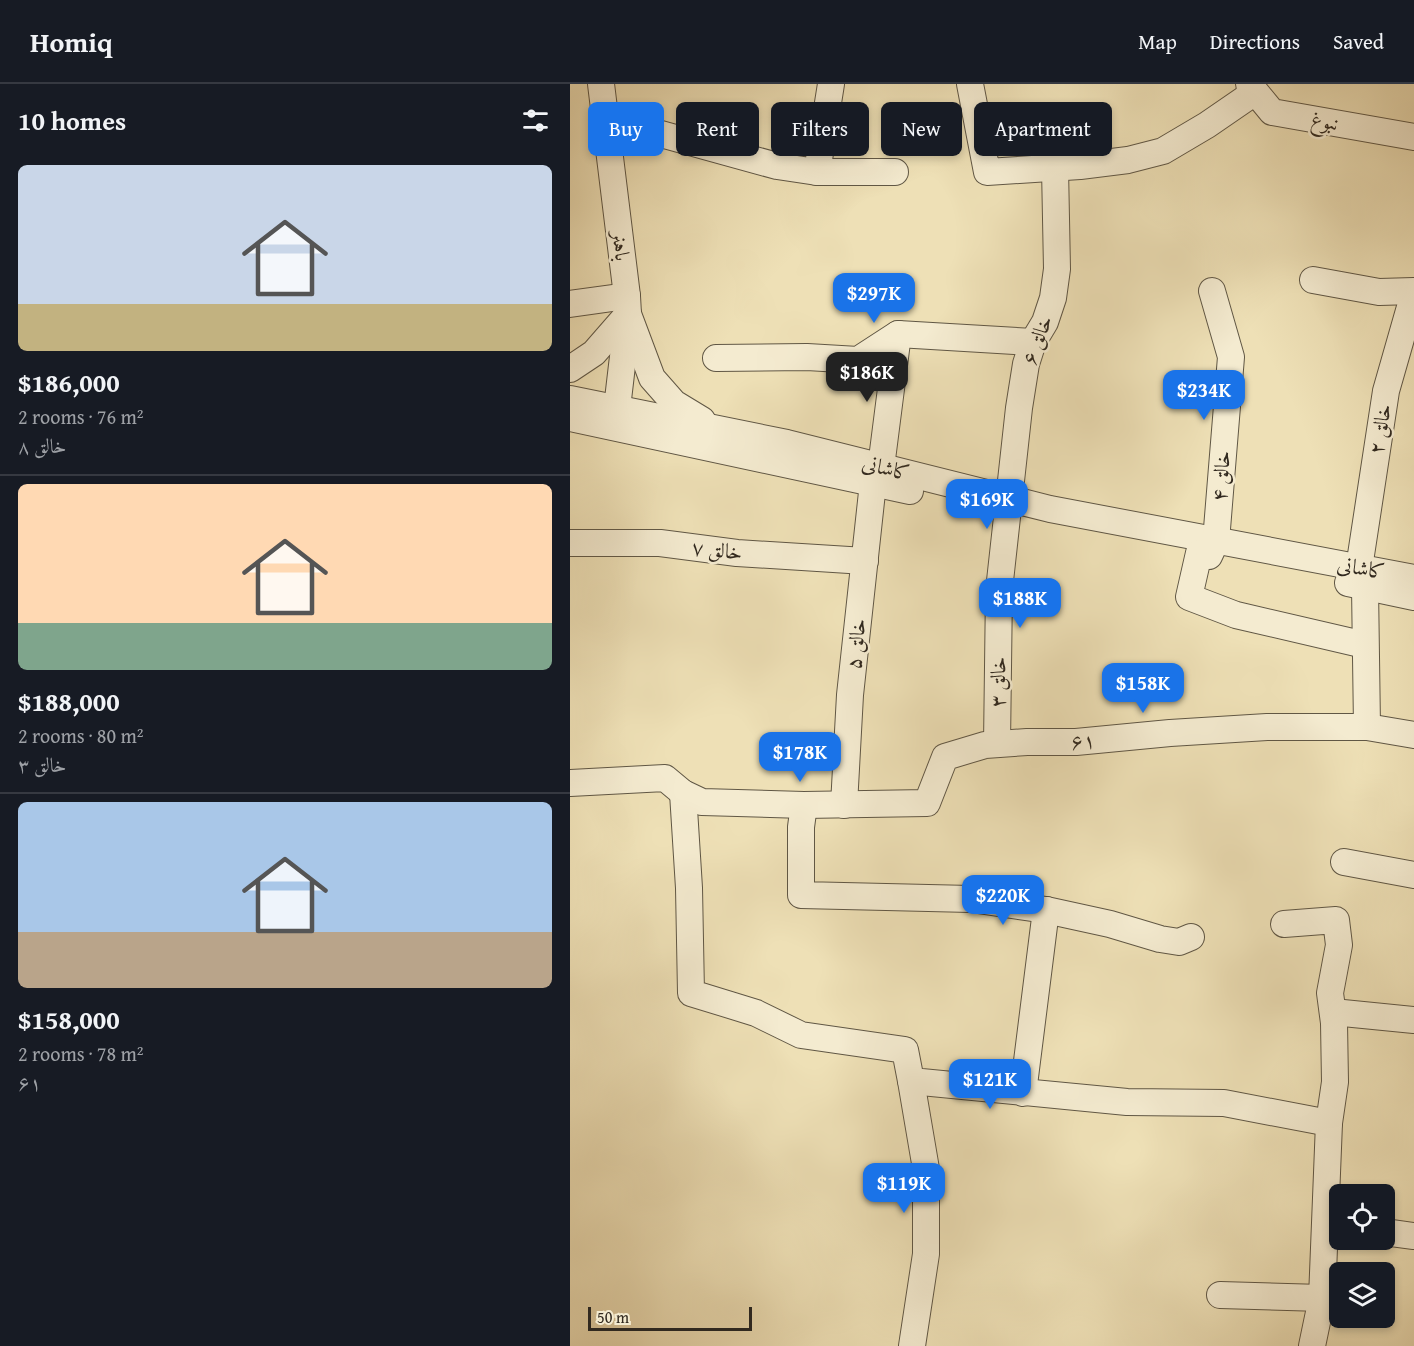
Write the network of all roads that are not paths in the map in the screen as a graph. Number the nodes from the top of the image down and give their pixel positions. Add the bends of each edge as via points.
1 (601, 84) edge
2 (831, 84) edge
3 (970, 84) edge
4 (1252, 88) edge
5 (603, 102) edge
6 (664, 135) edge
7 (1414, 137) edge
8 (610, 156) edge
9 (1054, 168) junction
10 (817, 172) junction
11 (895, 172) dead end
12 (1313, 280) dead end
13 (1212, 291) dead end
14 (1414, 292) edge
15 (570, 304) edge
16 (628, 305) junction
17 (898, 334) junction
18 (1033, 342) junction
19 (716, 358) dead end
20 (570, 369) edge
21 (570, 399) edge
22 (617, 408) junction
23 (570, 418) edge
24 (715, 428) junction
25 (735, 453) junction
26 (877, 475) junction
27 (1008, 506) junction
28 (570, 543) edge
29 (1208, 550) junction
30 (865, 561) junction
31 (1362, 577) junction
32 (1414, 578) edge
33 (1414, 597) edge
34 (1365, 645) junction
35 (1367, 727) junction
36 (1414, 735) edge
37 (997, 744) junction
38 (570, 783) edge
39 (683, 793) junction
40 (804, 805) junction
41 (844, 805) junction
42 (1344, 862) dead end
43 (1414, 875) edge
44 (1046, 910) junction
45 (1284, 924) dead end
46 (1191, 937) dead end
47 (1333, 1012) junction
48 (1414, 1020) edge
49 (911, 1081) junction
50 (1023, 1093) junction
51 (1329, 1123) junction
52 (1331, 1184) edge
53 (1395, 1233) edge
54 (1414, 1236) edge
55 (1329, 1250) edge
56 (1220, 1295) dead end
57 (1322, 1298) junction
58 (912, 1346) edge
59 (1312, 1346) edge

1 - 5 street, باهنر
2 - 10 street
3 - 9 street via 987,172
4 - 7 street, نبوغ via 1272,112
4 - 9 street via 1207,125 1163,151 1128,160
6 - 10 street via 777,166
8 - 16 street, باهنر
9 - 18 street, خالق ۶ via 1057,269 1053,298
10 - 11 street
12 - 14 street via 1379,292
13 - 29 street, خالق ۴ via 1231,357
14 - 31 street, خالق ۲ via 1386,391
15 - 16 street
16 - 20 street via 594,353
16 - 22 street, باهنر
16 - 24 street via 652,378 674,403
17 - 18 street
17 - 19 street via 858,360
17 - 26 street, خالق ۵
18 - 27 street, خالق ۶ via 1019,408
21 - 22 street, کاشانی
22 - 24 street, کاشانی
23 - 25 street, کاشانی
24 - 25 street
24 - 26 street, کاشانی via 787,443
25 - 26 street, کاشانی
26 - 27 street, کاشانی
26 - 30 street, خالق ۵
27 - 29 street, کاشانی via 1050,509
27 - 37 street, خالق ۳ via 999,590
28 - 30 street, خالق ۷ via 660,543 738,553
29 - 31 street, کاشانی
29 - 34 street, خالق ۴ via 1189,597 1236,615
30 - 41 street, خالق ۵ via 850,694
31 - 32 street, کاشانی
31 - 33 street, کاشانی
31 - 34 street, خالق ۲
34 - 35 street, خالق ۲
35 - 36 street, ۶۱
35 - 37 street, ۶۱ via 1267,727
37 - 41 street, ۶۱ via 945,757 927,803
38 - 39 street via 665,778
39 - 40 street via 702,802
39 - 49 street via 691,993 756,1013 801,1035 905,1050
40 - 41 street
40 - 44 street via 801,895 970,899
42 - 43 street
44 - 46 street via 1160,939 1179,942
44 - 50 street
45 - 47 street via 1336,920 1339,945 1330,993
47 - 48 street
47 - 51 street via 1335,1082
49 - 50 street
49 - 58 street via 926,1169 926,1254
50 - 51 street via 1127,1102 1224,1103
51 - 52 street
53 - 54 street
55 - 57 street
56 - 57 street
57 - 59 street

